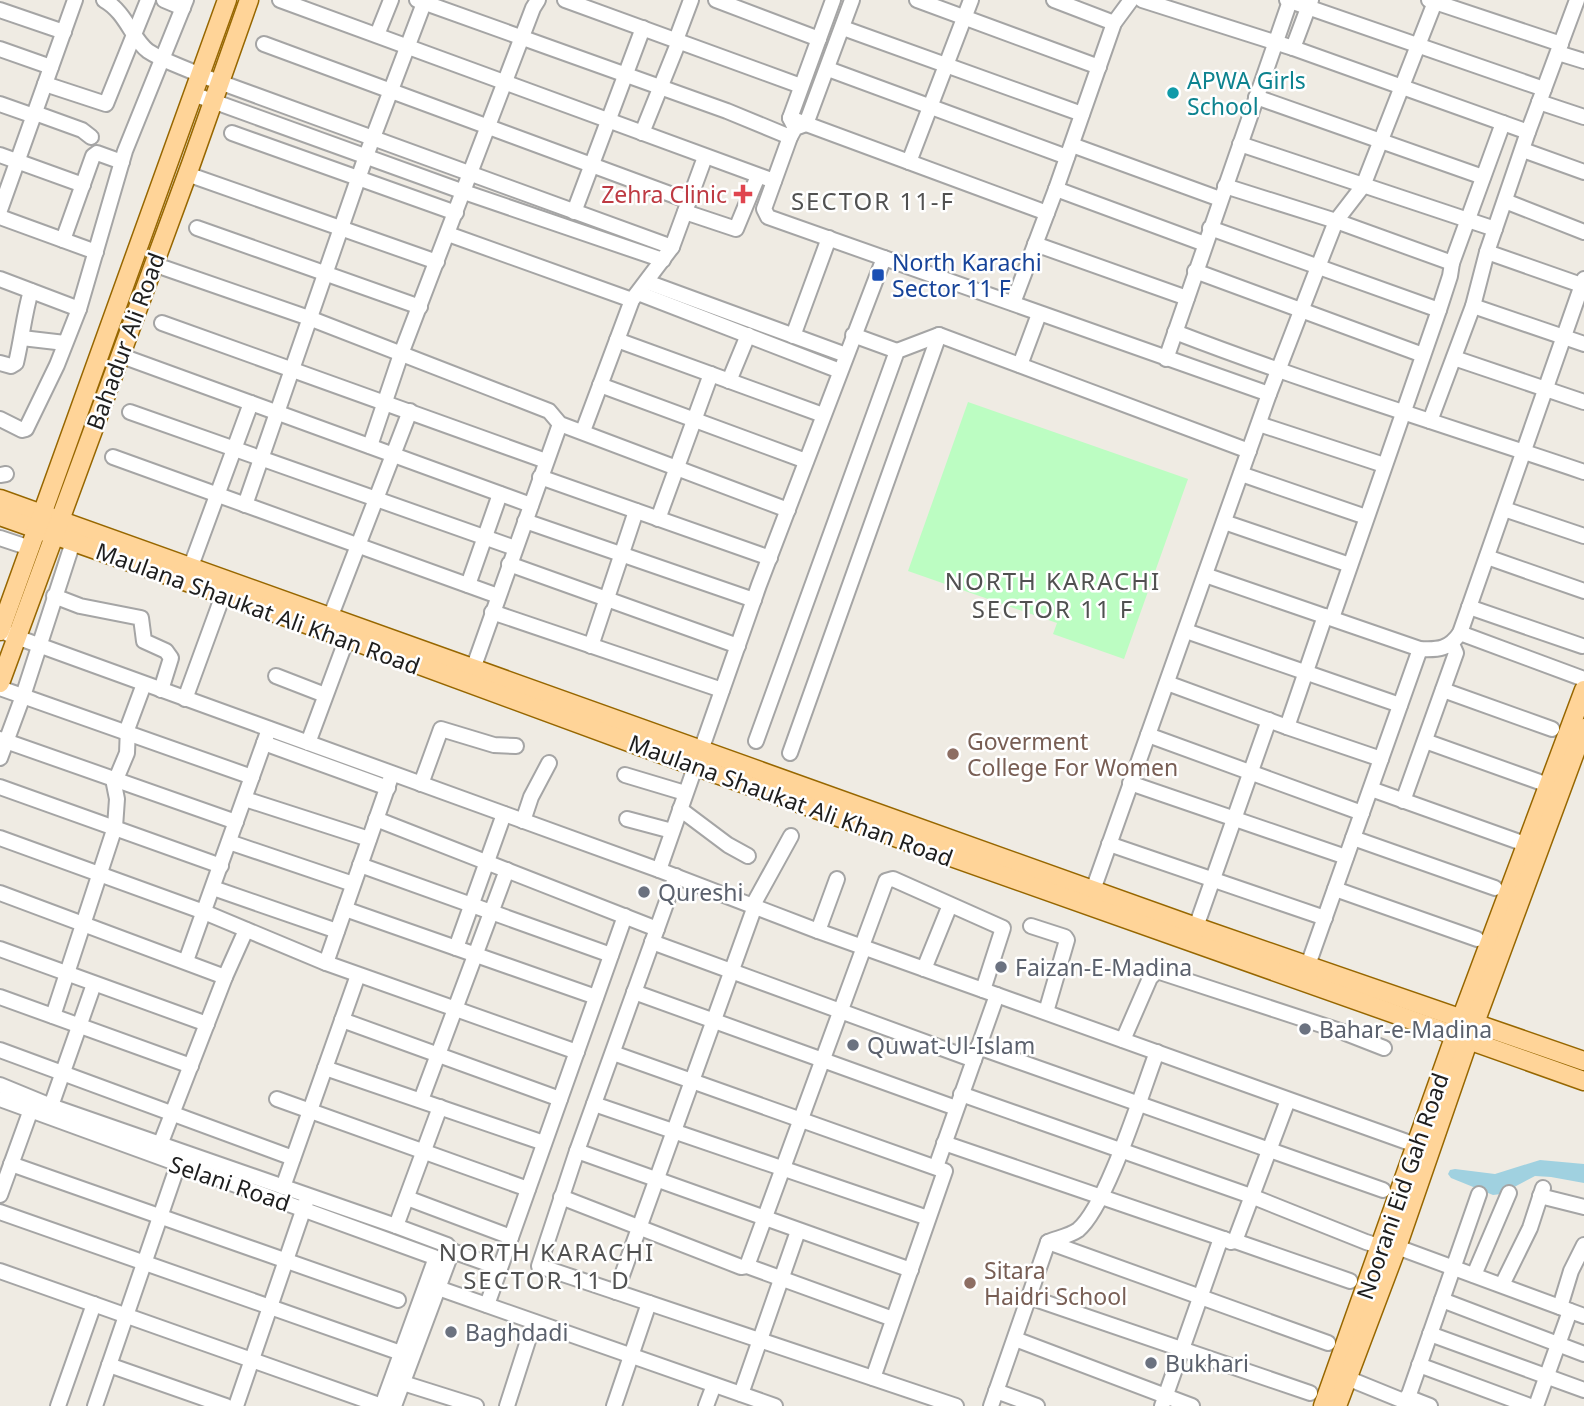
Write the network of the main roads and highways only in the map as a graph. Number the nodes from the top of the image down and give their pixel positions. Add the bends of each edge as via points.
1 (227, 0) edge
2 (249, 0) edge
3 (0, 499) edge
4 (5, 517) edge
5 (49, 525) junction
6 (348, 632) junction
7 (8, 634) edge
8 (0, 685) edge
9 (1584, 690) edge
10 (1584, 728) edge
11 (1466, 1029) junction
12 (1584, 1061) edge
13 (1584, 1081) edge
14 (1390, 1247) junction
15 (1324, 1406) edge
16 (1337, 1406) edge

1 - 5 main road, Bahadur Ali Road
2 - 5 main road, Bahadur Ali Road via 119,355
3 - 5 main road, Maulana Shaukat Ali Khan Road
4 - 5 main road, Maulana Shaukat Ali Khan Road
5 - 6 main road, Maulana Shaukat Ali Khan Road via 73,542 223,595
5 - 6 main road, Maulana Shaukat Ali Khan Road via 191,566 330,618
5 - 7 main road, Bahadur Ali Road
5 - 7 main road, Bahadur Ali Road via 30,548
6 - 11 main road, Maulana Shaukat Ali Khan Road via 695,766
6 - 11 main road, Maulana Shaukat Ali Khan Road via 473,669 701,748 1308,965
7 - 8 main road, Bahadur Ali Road
9 - 11 main road, Noorani Eid Gah Road via 1525,844
10 - 11 main road, Noorani Eid Gah Road
11 - 12 main road, Maulana Shaukat Ali Khan Road
11 - 13 main road, Maulana Shaukat Ali Khan Road
11 - 14 main road, Noorani Eid Gah Road
14 - 15 main road, Noorani Eid Gah Road
14 - 16 main road, Noorani Eid Gah Road

